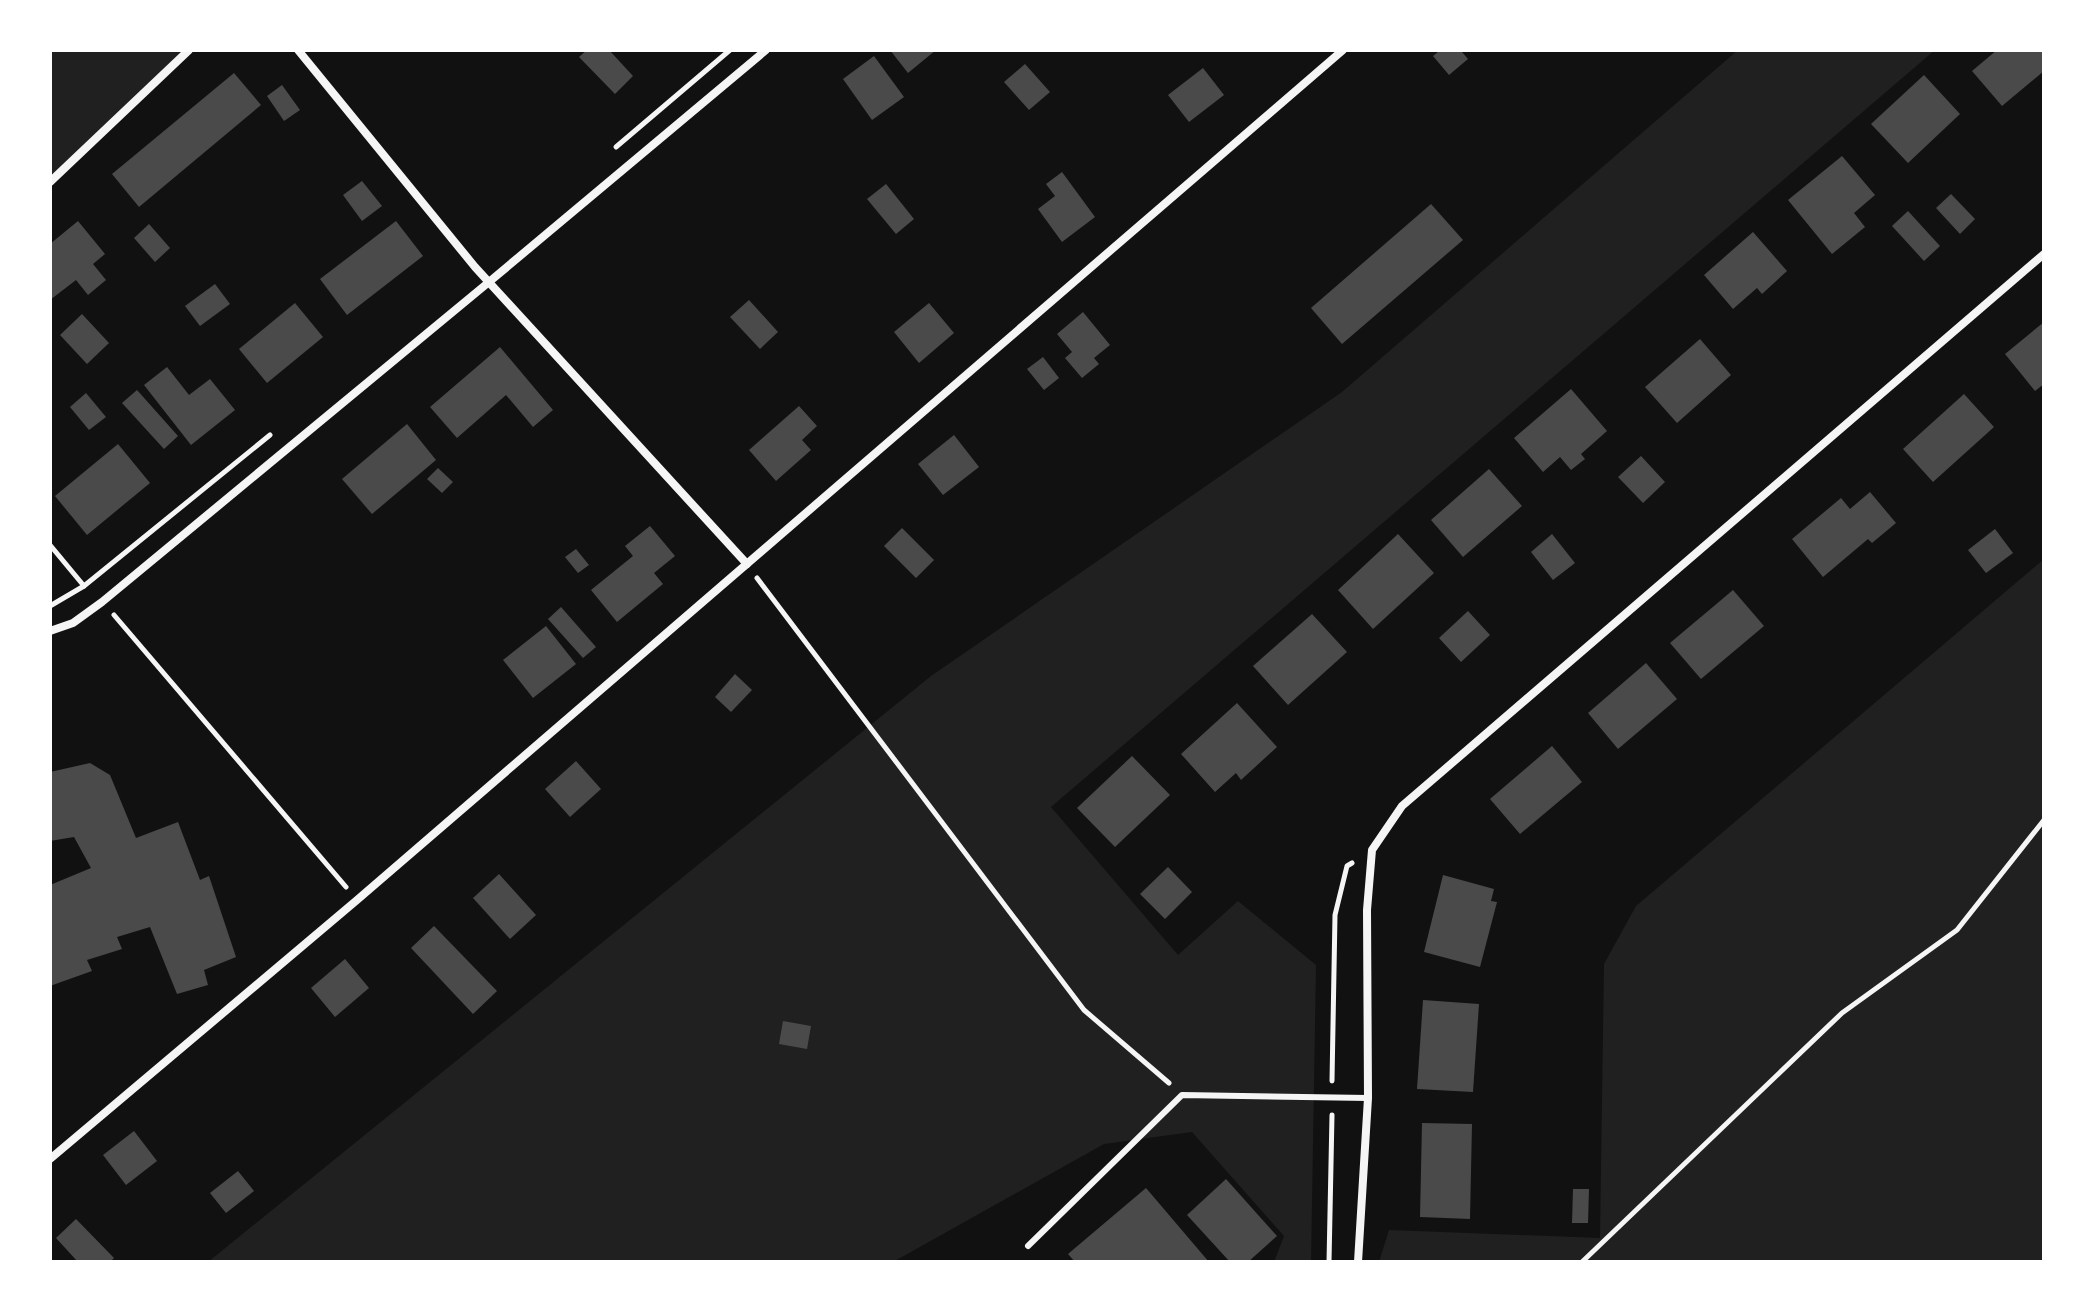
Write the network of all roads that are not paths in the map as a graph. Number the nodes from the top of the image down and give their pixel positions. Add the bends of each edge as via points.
1 (189, 50) edge
2 (298, 50) edge
3 (766, 50) edge
4 (1343, 50) edge
5 (50, 182) edge
6 (2044, 254) edge
7 (489, 282) junction
8 (747, 564) junction
9 (50, 631) edge
10 (1368, 1098) junction
11 (50, 1159) edge
12 (1028, 1246) dead end
13 (1358, 1262) edge

1 - 5 street
2 - 7 street
3 - 7 street
4 - 8 street
6 - 10 street via 1402,806 1372,850 1367,910
7 - 8 street
7 - 9 street via 102,602 73,623
8 - 11 street
10 - 12 lane via 1182,1095
10 - 13 street

